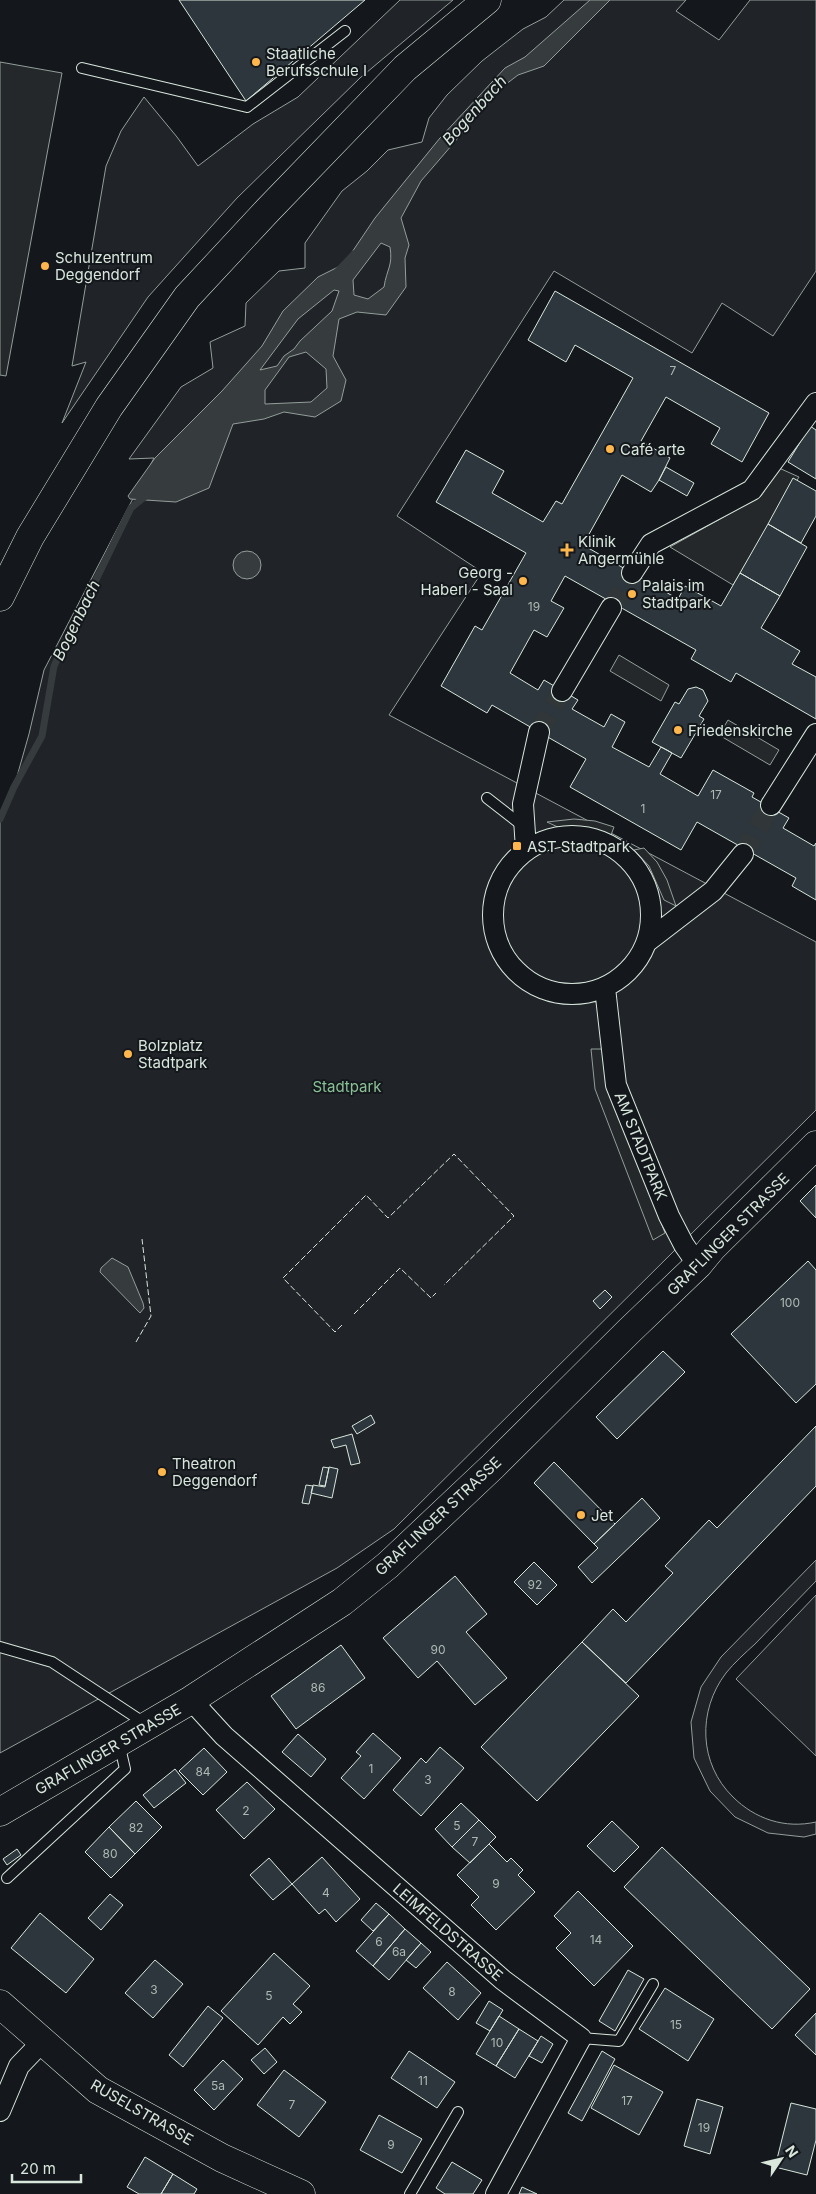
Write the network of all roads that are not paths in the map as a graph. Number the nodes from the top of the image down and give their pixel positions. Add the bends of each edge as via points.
1 (487, 0) edge
2 (345, 30) dead end
3 (82, 68) dead end
4 (816, 403) edge
5 (632, 573) tunnel mouth
6 (0, 597) edge
7 (611, 608) tunnel mouth
8 (562, 691) tunnel mouth
9 (539, 732) tunnel mouth
10 (816, 734) edge
11 (488, 798) dead end
12 (771, 805) tunnel mouth
13 (524, 827) junction
14 (526, 849) junction
15 (743, 854) tunnel mouth
16 (648, 941) junction
17 (605, 988) junction
18 (816, 1145) edge
19 (698, 1265) junction
20 (0, 1647) edge
21 (191, 1700) junction
22 (147, 1725) junction
23 (119, 1742) junction
24 (0, 1812) edge
25 (8, 1878) dead end
26 (653, 1984) dead end
27 (0, 2004) edge
28 (581, 2038) junction
29 (42, 2042) junction
30 (0, 2110) edge
31 (458, 2112) dead end
32 (301, 2194) edge
33 (410, 2194) edge
34 (496, 2194) edge

1 - 6 main road via 405,68 187,297 109,407 30,538
2 - 3 lane via 247,107
4 - 5 street via 752,490 651,544
7 - 8 street
9 - 13 street via 523,804
10 - 12 street
11 - 13 lane
13 - 14 street
14 - 16 street via 552,837 581,835 608,843 631,861 646,885 652,913
14 - 17 street via 506,869 495,895 493,924 501,951 518,974 535,986 555,993 576,995
15 - 16 street via 713,891
16 - 17 street via 624,976
17 - 19 street, AM STADTPARK via 616,1085 669,1216
18 - 19 main road, GRAFLINGER STRASSE
19 - 21 main road, GRAFLINGER STRASSE via 494,1466 388,1565 342,1602
20 - 22 lane via 52,1662
21 - 22 main road, GRAFLINGER STRASSE
21 - 28 street, LEIMFELDSTRASSE via 224,1736 495,1973
22 - 23 main road, GRAFLINGER STRASSE
23 - 24 main road, GRAFLINGER STRASSE
23 - 25 lane via 125,1768
26 - 28 lane via 619,2041
27 - 29 main road, RUSELSTRASSE
28 - 34 street
29 - 30 street via 20,2066
29 - 32 main road, RUSELSTRASSE via 98,2090 222,2158
31 - 33 lane

